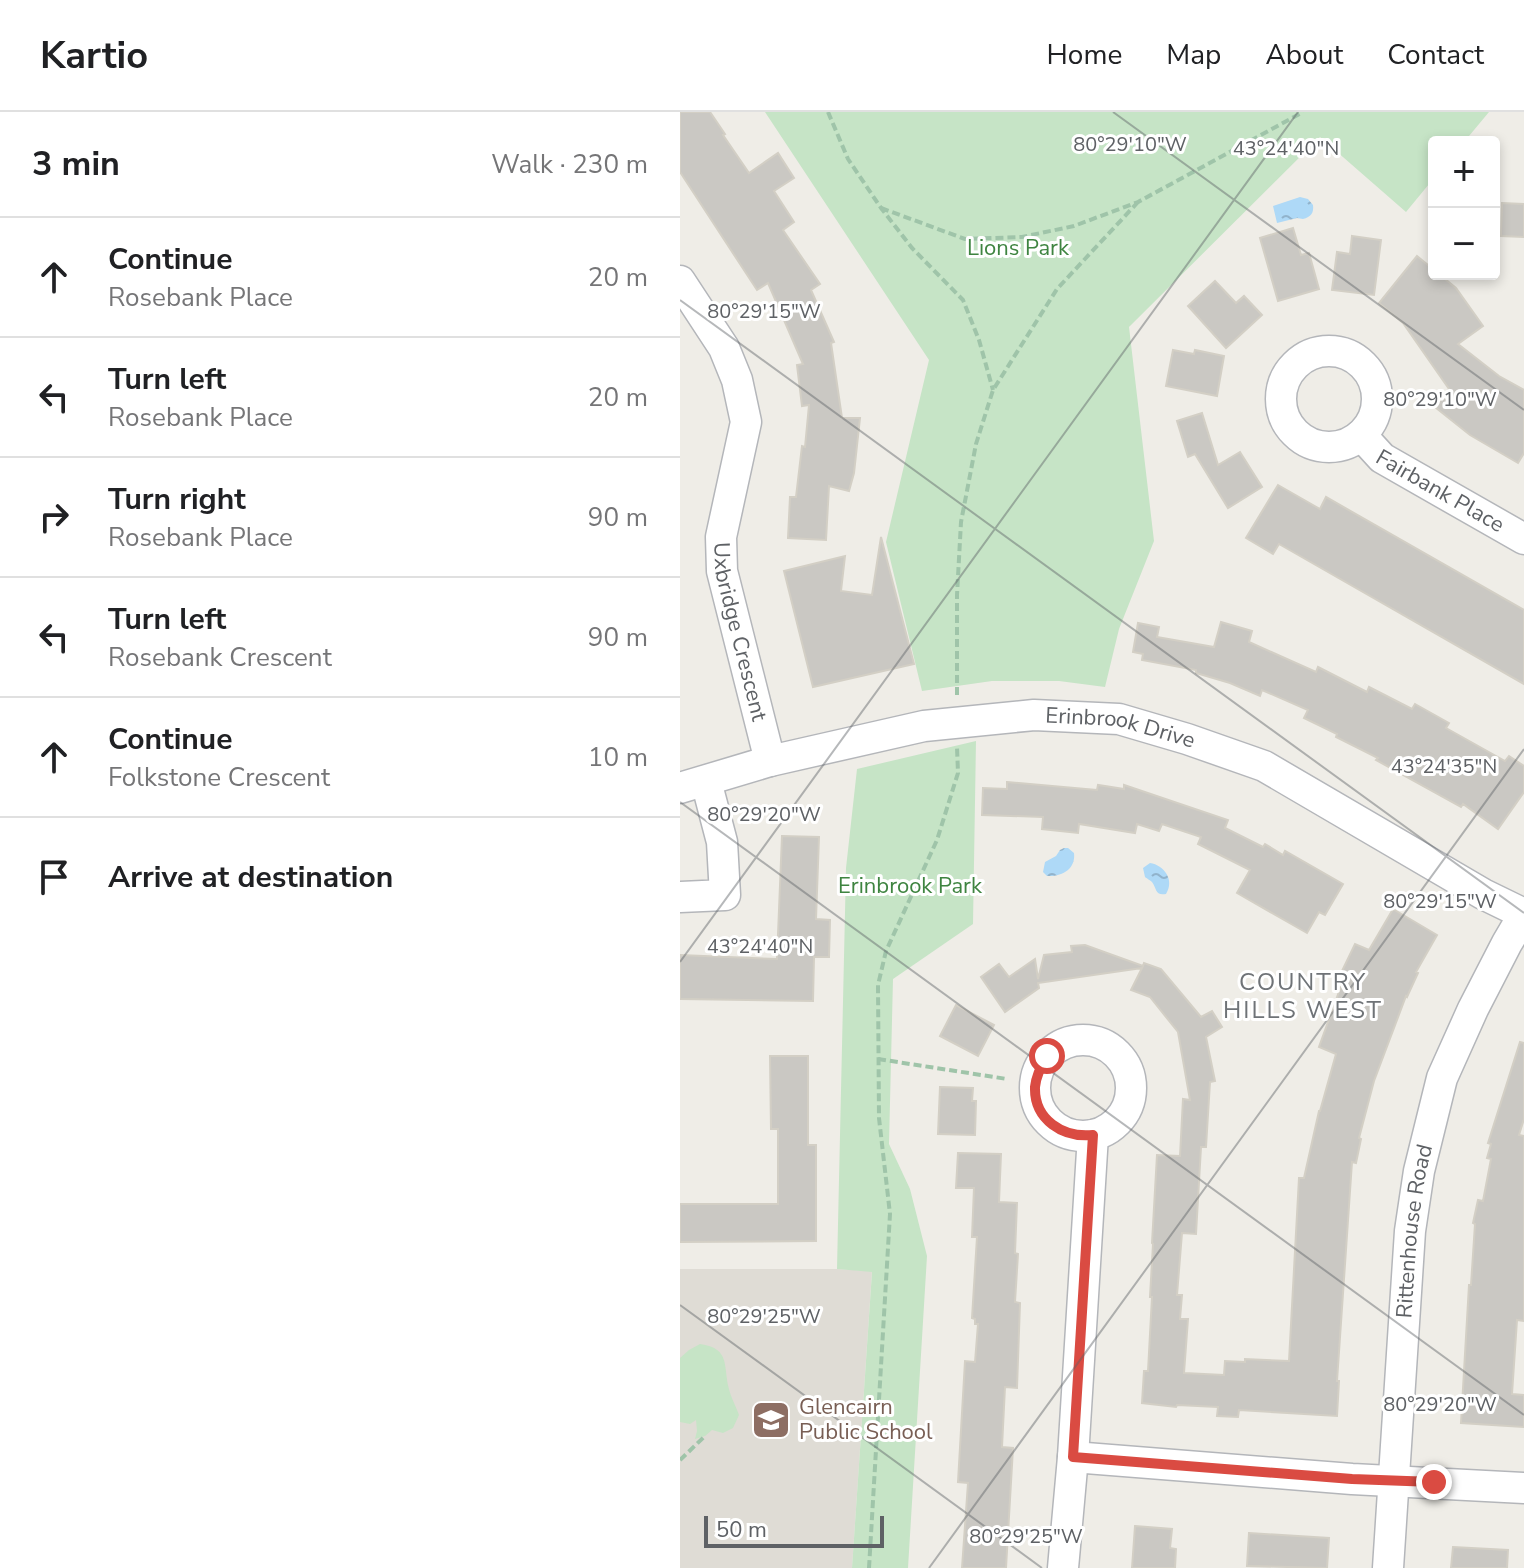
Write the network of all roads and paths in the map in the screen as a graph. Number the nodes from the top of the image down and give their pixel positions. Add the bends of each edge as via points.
1 (828, 112) edge
2 (1303, 112) edge
3 (1138, 202) junction
4 (881, 208) junction
5 (680, 281) edge
6 (993, 390) junction
7 (1361, 435) dead end
8 (1524, 539) edge
9 (957, 702) dead end
10 (957, 739) dead end
11 (770, 761) junction
12 (693, 784) edge
13 (680, 897) edge
14 (1524, 914) edge
15 (878, 1059) junction
16 (1007, 1079) dead end
17 (1093, 1135) dead end
18 (705, 1436) dead end
19 (1073, 1457) junction
20 (680, 1460) edge
21 (1393, 1481) junction
22 (1524, 1488) edge
23 (869, 1568) edge
24 (1063, 1568) edge
25 (1388, 1568) edge

1 - 4 path via 848,159
2 - 3 path
3 - 4 path via 1074,226 1022,237 965,239
3 - 6 path via 1057,289
4 - 6 path via 963,300
5 - 11 street, Uxbridge Crescent via 724,348 746,422 721,537 722,571
6 - 9 path via 961,522
7 - 8 street, Fairbank Place via 1382,458
10 - 15 path via 958,773 937,840 886,951 878,985
11 - 12 street, Erinbrook Drive
11 - 14 street, Erinbrook Drive via 957,722 1034,715 1119,719 1264,766
12 - 13 street via 722,842 725,895
14 - 21 street, Rittenhouse Road via 1442,1078 1419,1171
15 - 16 path
15 - 23 path via 890,1214
17 - 19 street
18 - 20 path
19 - 21 street
19 - 24 street
21 - 22 street
21 - 25 street, Rittenhouse Road

